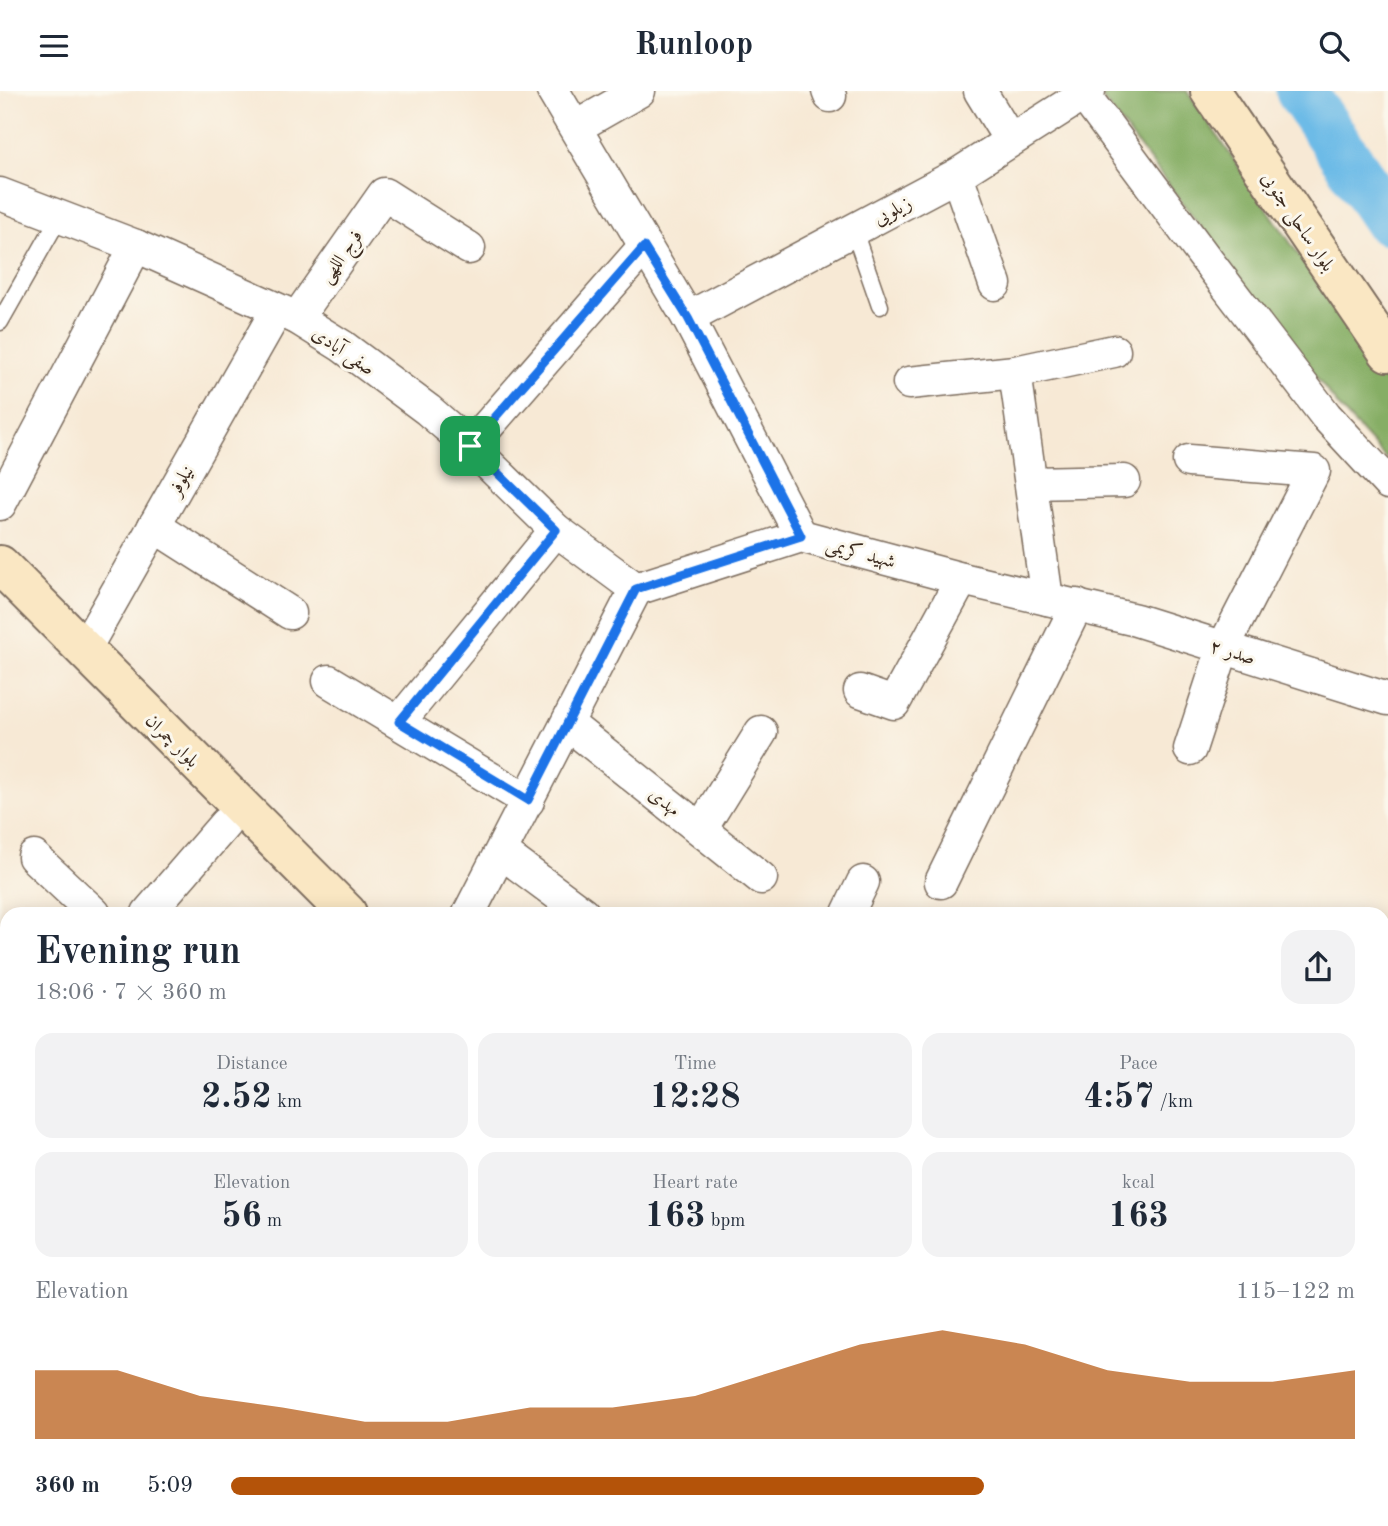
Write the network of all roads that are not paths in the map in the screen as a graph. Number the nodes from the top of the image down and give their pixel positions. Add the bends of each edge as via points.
1 (553, 91) edge
2 (639, 91) edge
3 (980, 91) edge
4 (1210, 91) edge
5 (1086, 93) edge
6 (576, 127) junction
7 (1010, 140) junction
8 (957, 176) junction
9 (0, 194) edge
10 (60, 216) junction
11 (854, 231) junction
12 (136, 246) junction
13 (644, 247) junction
14 (469, 248) dead end
15 (995, 285) dead end
16 (880, 306) dead end
17 (287, 314) junction
18 (688, 318) junction
19 (0, 321) edge
20 (1114, 351) dead end
21 (1388, 352) edge
22 (1015, 372) junction
23 (909, 383) dead end
24 (470, 446) junction
25 (1189, 461) dead end
26 (1124, 481) dead end
27 (1031, 483) junction
28 (1388, 483) edge
29 (0, 504) edge
30 (154, 526) junction
31 (556, 530) junction
32 (801, 536) junction
33 (0, 565) edge
34 (962, 579) junction
35 (636, 589) junction
36 (0, 594) edge
37 (1062, 602) junction
38 (290, 613) dead end
39 (1223, 648) junction
40 (84, 650) junction
41 (329, 681) dead end
42 (860, 691) dead end
43 (1388, 699) edge
44 (399, 722) junction
45 (568, 724) junction
46 (761, 732) dead end
47 (1190, 749) dead end
48 (528, 800) junction
49 (225, 824) junction
50 (701, 829) junction
51 (501, 852) junction
52 (34, 857) dead end
53 (761, 878) dead end
54 (863, 882) dead end
55 (941, 882) dead end
56 (88, 907) edge
57 (153, 907) edge
58 (307, 907) edge
59 (341, 907) edge
60 (472, 907) edge
61 (575, 907) edge
62 (851, 907) edge

1 - 6 street
2 - 6 street
3 - 7 street
4 - 21 main road, بلوار ساحلی جنوبی
5 - 7 street, زیلویی
5 - 28 street via 1318,405
6 - 13 street
7 - 8 street, زیلویی
8 - 11 street, زیلویی
8 - 15 street
9 - 10 street, صفی آبادی
10 - 12 street, صفی آبادی
10 - 19 lane
11 - 16 lane
11 - 18 street, زیلویی
12 - 17 street, صفی آبادی
12 - 29 street
13 - 18 street
13 - 24 street
14 - 17 street, فرج اللهی via 384,194
17 - 24 street, صفی آبادی via 385,378
17 - 30 street, نیلوفر
18 - 32 street
20 - 22 street
22 - 23 street
22 - 27 street
24 - 31 street, صفی آبادی
25 - 39 street via 1314,471
26 - 27 street
27 - 37 street
30 - 38 street
30 - 40 street, نیلوفر
31 - 35 street, صفی آبادی
31 - 44 street
32 - 34 street, شهید کریمی
32 - 35 street, شهید کریمی
33 - 40 main road, بلوار چمران
34 - 37 street, شهید کریمی
34 - 42 street via 894,703
35 - 45 street
36 - 49 main road, بلوار چمران
37 - 39 street, صدر ۲
37 - 55 street
39 - 43 street, صدر ۲
39 - 47 street
40 - 59 main road, بلوار چمران
41 - 44 street
44 - 48 street
45 - 48 street
45 - 50 street, مهدی
46 - 50 street
48 - 51 street
49 - 57 street
49 - 58 main road, بلوار چمران
50 - 53 street, مهدی
51 - 60 street
51 - 61 street
52 - 56 street
54 - 62 street

